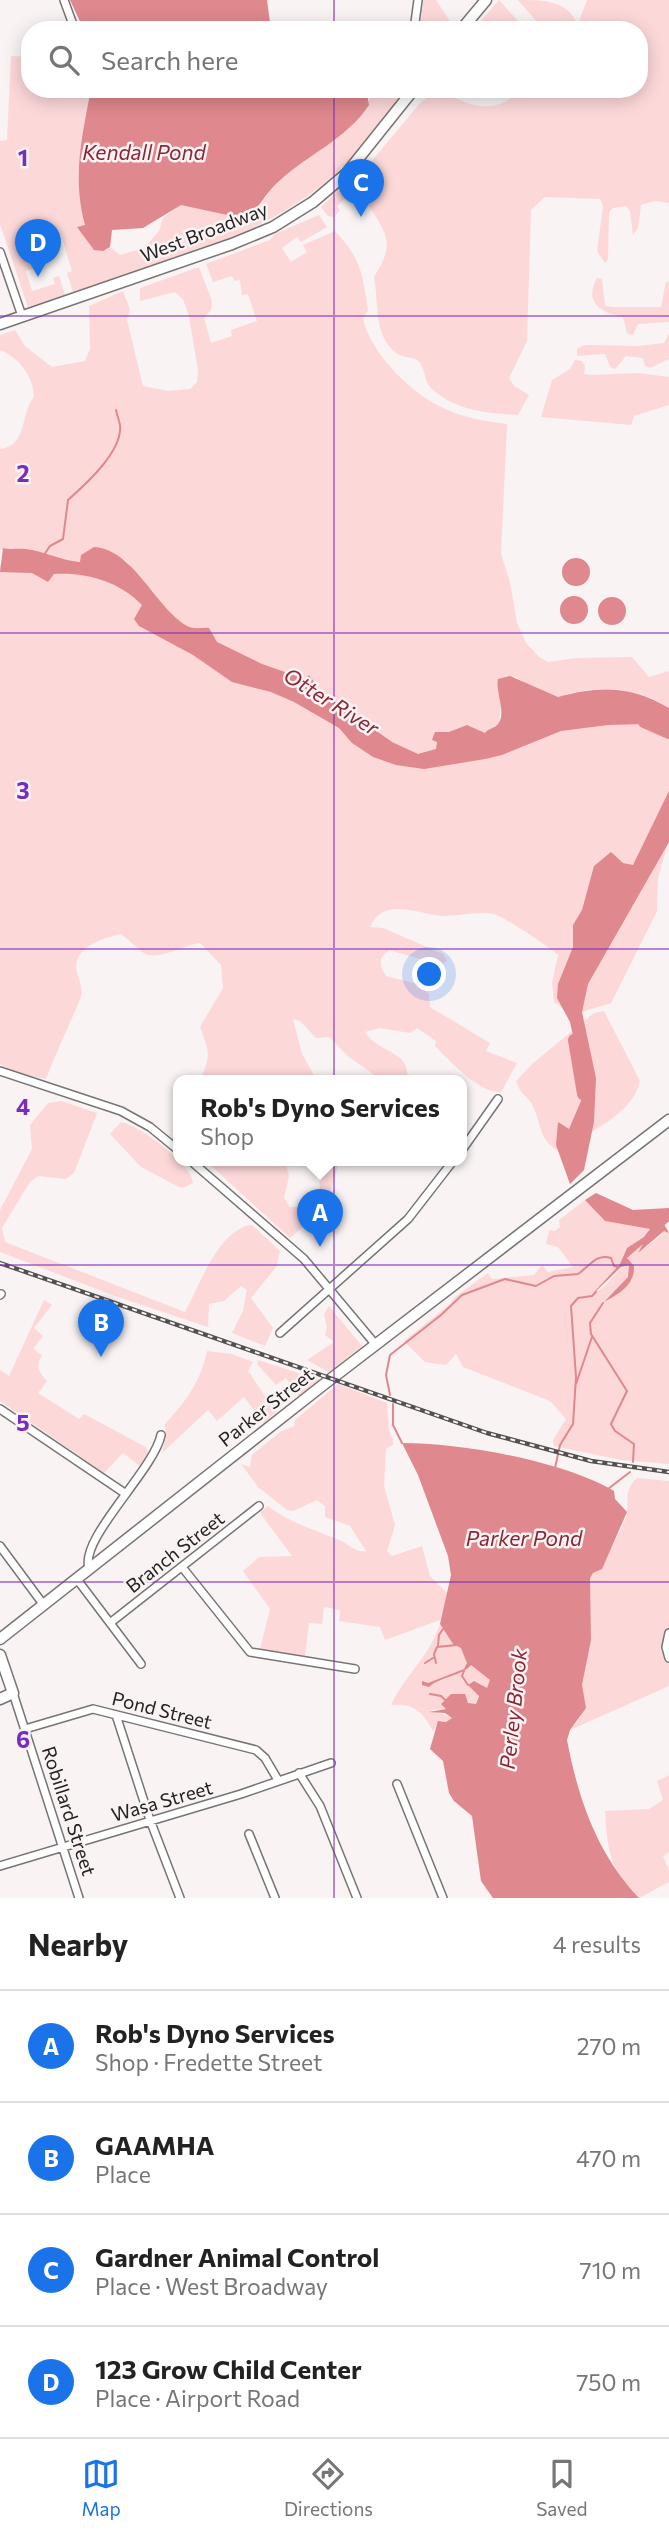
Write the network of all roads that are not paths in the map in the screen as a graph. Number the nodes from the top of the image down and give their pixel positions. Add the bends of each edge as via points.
1 (64, 0) edge
2 (418, 0) edge
3 (486, 0) edge
4 (72, 21) edge
5 (415, 21) edge
6 (468, 21) edge
7 (407, 98) edge
8 (0, 252) edge
9 (22, 316) junction
10 (0, 324) edge
11 (0, 1071) edge
12 (498, 1099) dead end
13 (669, 1120) edge
14 (467, 1143) edge
15 (173, 1146) edge
16 (197, 1166) edge
17 (449, 1166) edge
18 (331, 1289) junction
19 (280, 1333) dead end
20 (376, 1345) junction
21 (0, 1409) edge
22 (161, 1436) dead end
23 (126, 1494) junction
24 (258, 1506) dead end
25 (0, 1546) edge
26 (182, 1567) junction
27 (89, 1568) junction
28 (76, 1578) junction
29 (43, 1604) junction
30 (110, 1623) junction
31 (669, 1633) edge
32 (0, 1639) edge
33 (0, 1655) edge
34 (669, 1658) edge
35 (141, 1664) dead end
36 (355, 1669) dead end
37 (13, 1693) junction
38 (0, 1699) edge
39 (116, 1715) junction
40 (25, 1729) junction
41 (331, 1763) dead end
42 (299, 1773) junction
43 (278, 1780) junction
44 (397, 1784) dead end
45 (150, 1820) junction
46 (249, 1834) dead end
47 (62, 1846) junction
48 (0, 1866) edge
49 (79, 1898) edge
50 (180, 1898) edge
51 (275, 1898) edge
52 (357, 1898) edge
53 (443, 1898) edge

1 - 4 street
2 - 5 street
3 - 6 main road
7 - 9 main road, West Broadway via 346,174 293,215 232,244
8 - 9 street
9 - 10 main road, West Broadway
11 - 15 street via 118,1109
12 - 14 street
13 - 20 main road, Parker Street
16 - 18 street via 299,1254
17 - 18 street via 408,1219
18 - 19 street
18 - 20 street
20 - 27 main road, Parker Street
21 - 23 street
22 - 23 street via 153,1457
23 - 27 street via 91,1549
24 - 26 street, Branch Street
25 - 29 street
26 - 30 street, Branch Street
26 - 36 street via 250,1651
27 - 28 main road, Parker Street
28 - 29 main road, Parker Street
28 - 30 street
29 - 32 main road, Parker Street
30 - 35 street
31 - 34 street
33 - 37 main road, Robillard Street
37 - 38 main road
37 - 40 street, Robillard Street
39 - 40 street, Pond Street via 90,1709
39 - 43 street, Pond Street via 256,1750
39 - 45 street
40 - 47 street, Robillard Street
41 - 42 street, Wasa Street
42 - 43 street, Wasa Street
42 - 52 street via 320,1805
43 - 45 street, Wasa Street
44 - 53 street
45 - 47 street, Wasa Street
45 - 50 street
46 - 51 street
47 - 48 street, Wasa Street
47 - 49 street, Robillard Street

